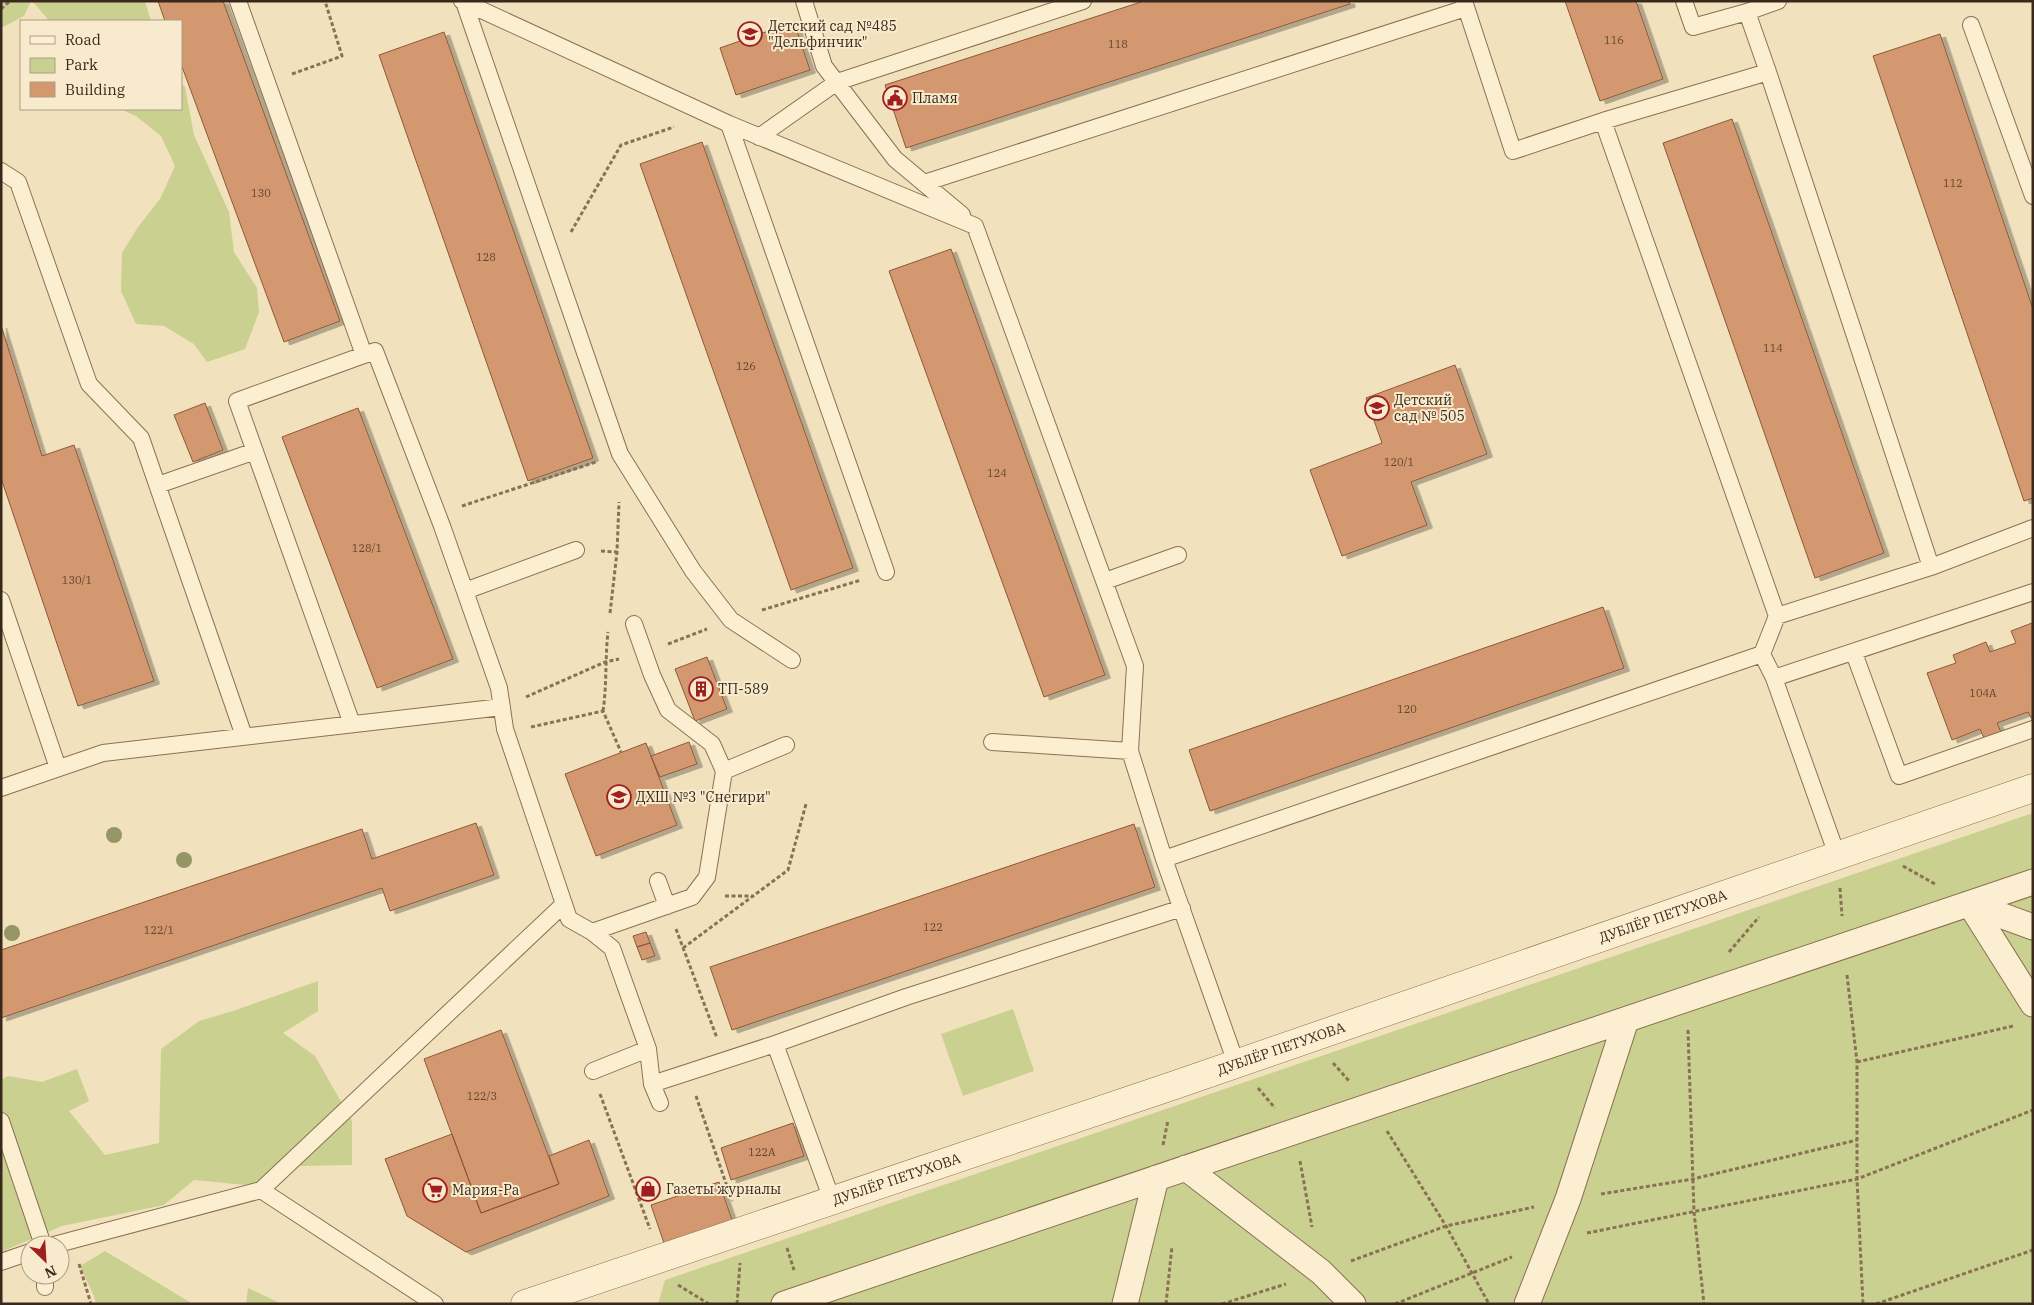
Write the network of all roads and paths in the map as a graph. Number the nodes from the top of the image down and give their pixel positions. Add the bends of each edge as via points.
1 (10, 1) edge
2 (238, 1) edge
3 (325, 1) edge
4 (804, 1) edge
5 (1083, 1) edge
6 (1684, 1) edge
7 (1778, 1) edge
8 (463, 2) edge
9 (1465, 5) edge
10 (1, 9) edge
11 (1747, 12) junction
12 (1971, 25) dead end
13 (1768, 72) junction
14 (837, 82) junction
15 (268, 83) junction
16 (710, 116) junction
17 (1603, 121) junction
18 (729, 124) junction
19 (759, 137) junction
20 (1, 171) edge
21 (924, 183) junction
22 (2033, 196) edge
23 (975, 226) junction
24 (554, 263) junction
25 (364, 355) junction
26 (255, 451) junction
27 (158, 485) junction
28 (2033, 528) edge
29 (576, 550) dead end
30 (1178, 555) dead end
31 (1931, 567) junction
32 (886, 572) joint
33 (1105, 581) junction
34 (465, 591) junction
35 (2033, 592) edge
36 (1, 600) edge
37 (1777, 616) junction
38 (731, 620) junction
39 (634, 624) dead end
40 (644, 652) junction
41 (1854, 653) junction
42 (1762, 654) junction
43 (792, 660) dead end
44 (605, 662) junction
45 (1774, 678) junction
46 (502, 707) junction
47 (602, 711) junction
48 (352, 724) junction
49 (505, 729) junction
50 (2033, 729) edge
51 (244, 736) junction
52 (992, 742) dead end
53 (786, 745) dead end
54 (1130, 751) junction
55 (621, 752) dead end
56 (58, 768) junction
57 (724, 771) junction
58 (1, 788) edge
59 (2033, 788) edge
60 (806, 804) dead end
61 (1879, 840) junction
62 (1837, 855) junction
63 (1164, 860) junction
64 (658, 881) dead end
65 (2033, 882) edge
66 (564, 904) junction
67 (1970, 904) junction
68 (666, 906) junction
69 (1182, 908) junction
70 (1764, 912) dead end
71 (2033, 927) edge
72 (592, 932) junction
73 (1844, 946) junction
74 (683, 948) junction
75 (1726, 956) dead end
76 (1687, 1000) junction
77 (2033, 1004) edge
78 (1626, 1020) junction
79 (2015, 1025) dead end
80 (1311, 1038) junction
81 (775, 1044) junction
82 (648, 1049) junction
83 (725, 1059) junction
84 (1857, 1062) junction
85 (1236, 1063) junction
86 (593, 1071) joint
87 (688, 1072) junction
88 (652, 1084) junction
89 (1175, 1085) junction
90 (660, 1103) dead end
91 (1371, 1105) junction
92 (2033, 1110) edge
93 (1, 1121) edge
94 (1186, 1168) junction
95 (1156, 1178) junction
96 (1857, 1179) junction
97 (261, 1190) junction
98 (832, 1200) junction
99 (1694, 1212) junction
100 (776, 1219) junction
101 (742, 1230) junction
102 (40, 1235) edge
103 (72, 1240) joint
104 (1551, 1241) junction
105 (2033, 1250) edge
106 (20, 1255) edge
107 (667, 1255) junction
108 (1, 1262) edge
109 (1474, 1274) junction
110 (794, 1300) edge
111 (91, 1304) edge
112 (435, 1304) edge
113 (525, 1304) edge
114 (709, 1304) edge
115 (737, 1304) edge
116 (1125, 1304) edge
117 (1353, 1304) edge
118 (1394, 1304) edge
119 (1490, 1304) edge
120 (1527, 1304) edge
121 (1704, 1304) edge
122 (1862, 1304) edge
123 (1876, 1304) edge

1 - 10 path
2 - 15 lane
3 - 15 path via 342,56
4 - 14 lane via 824,66
5 - 14 lane
6 - 11 lane via 1693,27
7 - 11 lane
8 - 16 lane
8 - 24 lane
9 - 17 lane via 1513,151
9 - 21 lane
11 - 13 lane
12 - 22 lane
13 - 17 lane
13 - 31 lane
14 - 19 lane
14 - 21 lane via 895,159
15 - 25 lane
16 - 18 lane
16 - 24 path via 621,144
17 - 37 lane
18 - 19 lane
18 - 32 lane
19 - 23 lane
20 - 27 lane via 18,182 89,384 141,438
21 - 23 lane
23 - 33 lane
24 - 38 lane via 620,454 694,571
25 - 26 lane via 237,401
25 - 34 lane via 375,351
26 - 27 lane
26 - 48 lane
27 - 51 lane
28 - 31 lane
29 - 34 lane
30 - 33 lane
31 - 37 lane
32 - 38 path
33 - 54 lane via 1135,666
34 - 46 lane via 499,688
35 - 41 lane
36 - 56 lane
37 - 42 lane
38 - 40 path
38 - 43 lane
39 - 40 lane
40 - 44 path
40 - 57 lane via 668,710 712,744
41 - 45 lane
41 - 50 lane via 1899,776
42 - 45 lane
42 - 63 lane
44 - 46 path
44 - 47 path via 606,690
45 - 62 lane
46 - 48 lane
46 - 49 lane
47 - 49 path via 521,729
47 - 55 path
48 - 51 lane
49 - 66 lane
51 - 56 lane via 103,753
52 - 54 lane
53 - 57 lane
54 - 63 lane
56 - 58 lane
57 - 68 lane via 707,877 692,897
59 - 61 street, ДУБЛЁР ПЕТУХОВА
60 - 74 path via 788,870
61 - 62 street, ДУБЛЁР ПЕТУХОВА
61 - 67 path via 1894,860
62 - 73 path
62 - 80 street, ДУБЛЁР ПЕТУХОВА
63 - 69 lane
64 - 68 lane
65 - 67 street
66 - 72 lane via 569,919
66 - 97 lane
67 - 71 street
67 - 73 street
67 - 77 street
68 - 72 lane
68 - 74 path
69 - 81 lane via 906,997
69 - 85 lane
70 - 75 path
72 - 82 lane via 612,948
73 - 76 street
73 - 84 path
74 - 83 path
76 - 78 street
76 - 99 path
78 - 91 street
78 - 104 street via 1568,1199
79 - 84 path
80 - 85 street, ДУБЛЁР ПЕТУХОВА
80 - 91 path
81 - 83 lane
81 - 98 lane
82 - 86 lane
82 - 88 lane
83 - 87 lane
84 - 96 path
85 - 89 street, ДУБЛЁР ПЕТУХОВА
86 - 107 path via 656,1244
87 - 88 lane
87 - 101 path
88 - 90 lane
89 - 95 path
89 - 98 street, ДУБЛЁР ПЕТУХОВА
91 - 94 street
91 - 109 path
92 - 96 path
93 - 102 lane
94 - 95 street
94 - 117 street via 1321,1272
95 - 110 street
95 - 116 street
96 - 99 path
96 - 122 path
97 - 103 lane
97 - 112 lane
98 - 100 street, ДУБЛЁР ПЕТУХОВА
99 - 104 path
99 - 121 path
100 - 101 street, ДУБЛЁР ПЕТУХОВА
100 - 110 path
101 - 107 street, ДУБЛЁР ПЕТУХОВА
101 - 115 path
103 - 111 path
104 - 109 path
104 - 120 street
105 - 123 path
106 - 108 lane
107 - 113 street, ДУБЛЁР ПЕТУХОВА
107 - 114 path via 678,1287
109 - 118 path
109 - 119 path

